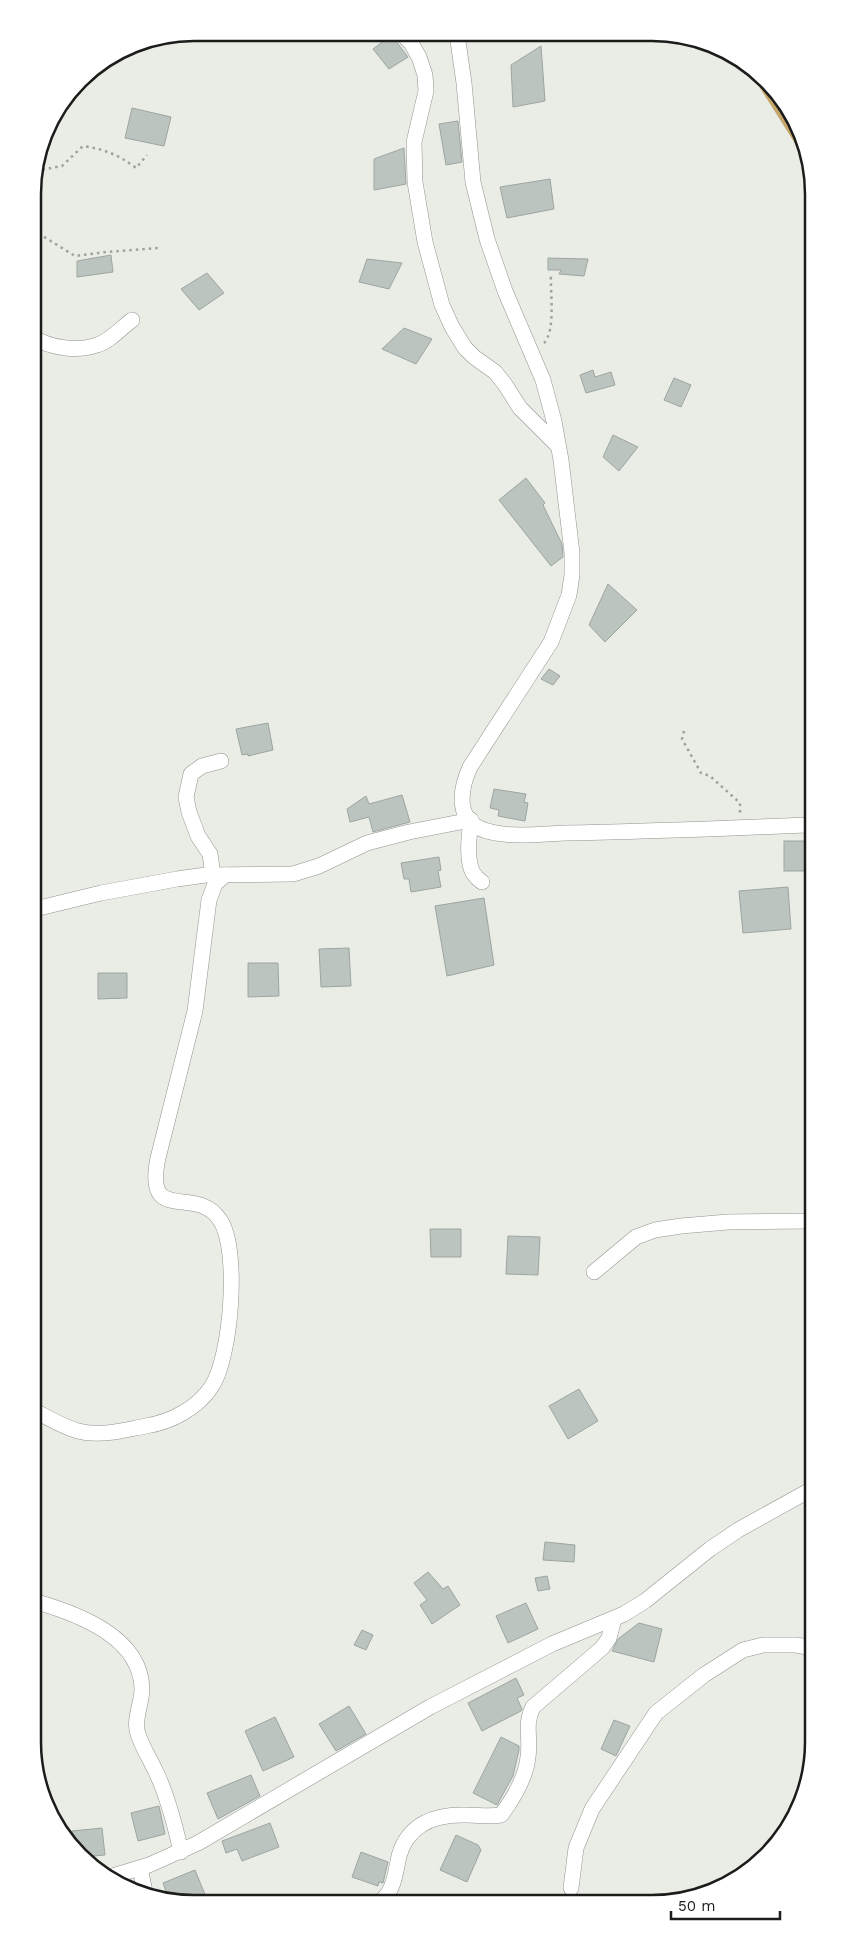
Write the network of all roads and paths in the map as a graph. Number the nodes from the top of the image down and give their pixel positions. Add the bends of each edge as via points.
1 (458, 41) edge
2 (410, 42) edge
3 (147, 154) dead end
4 (43, 170) edge
5 (42, 236) edge
6 (158, 248) dead end
7 (551, 273) dead end
8 (132, 320) dead end
9 (42, 342) edge
10 (532, 351) junction
11 (558, 446) junction
12 (684, 731) dead end
13 (221, 761) dead end
14 (471, 820) junction
15 (805, 825) edge
16 (740, 828) junction
17 (219, 876) junction
18 (482, 882) dead end
19 (42, 908) edge
20 (804, 1221) edge
21 (594, 1272) dead end
22 (41, 1414) edge
23 (804, 1493) edge
24 (41, 1603) edge
25 (614, 1619) junction
26 (804, 1646) edge
27 (181, 1852) junction
28 (140, 1868) junction
29 (119, 1874) edge
30 (144, 1887) edge
31 (571, 1888) dead end
32 (385, 1895) edge

1 - 10 street via 473,182 481,220 505,291
2 - 11 street via 425,75 426,91 414,142 415,182 425,242 442,304 465,348 495,372 520,408
3 - 4 path via 136,168 121,156 83,146 62,166
5 - 6 path via 75,256
7 - 10 path via 552,326 546,342
8 - 9 street via 97,346 56,347
10 - 11 street via 543,380
11 - 14 street via 572,553 569,595 551,642 464,779 461,798
12 - 16 path via 682,739 701,774 710,776 740,803
13 - 17 street via 196,770 189,778 186,797 198,836
14 - 16 street via 478,827 502,834
14 - 17 street via 368,843 319,866 293,874
14 - 18 street via 469,840 473,874
15 - 16 street
17 - 19 street via 177,878 138,885
17 - 22 street via 209,900 195,1011 155,1178 157,1190 163,1198 206,1207 216,1214 224,1228 231,1271 221,1363 213,1385 201,1400 156,1425 91,1433 70,1428
20 - 21 street via 711,1223 655,1230 636,1237
23 - 25 street via 738,1530 645,1601
24 - 27 street via 100,1626 132,1657 139,1670 142,1688 137,1732 164,1791
25 - 27 street via 552,1644 430,1707 253,1813
25 - 32 street via 609,1638 602,1648 533,1707 527,1728 528,1758 516,1790 501,1815 453,1815 420,1825 403,1844 392,1884
26 - 31 street via 764,1645 743,1650 704,1675 656,1713 592,1809 576,1848
27 - 28 street
28 - 29 street
28 - 30 street

